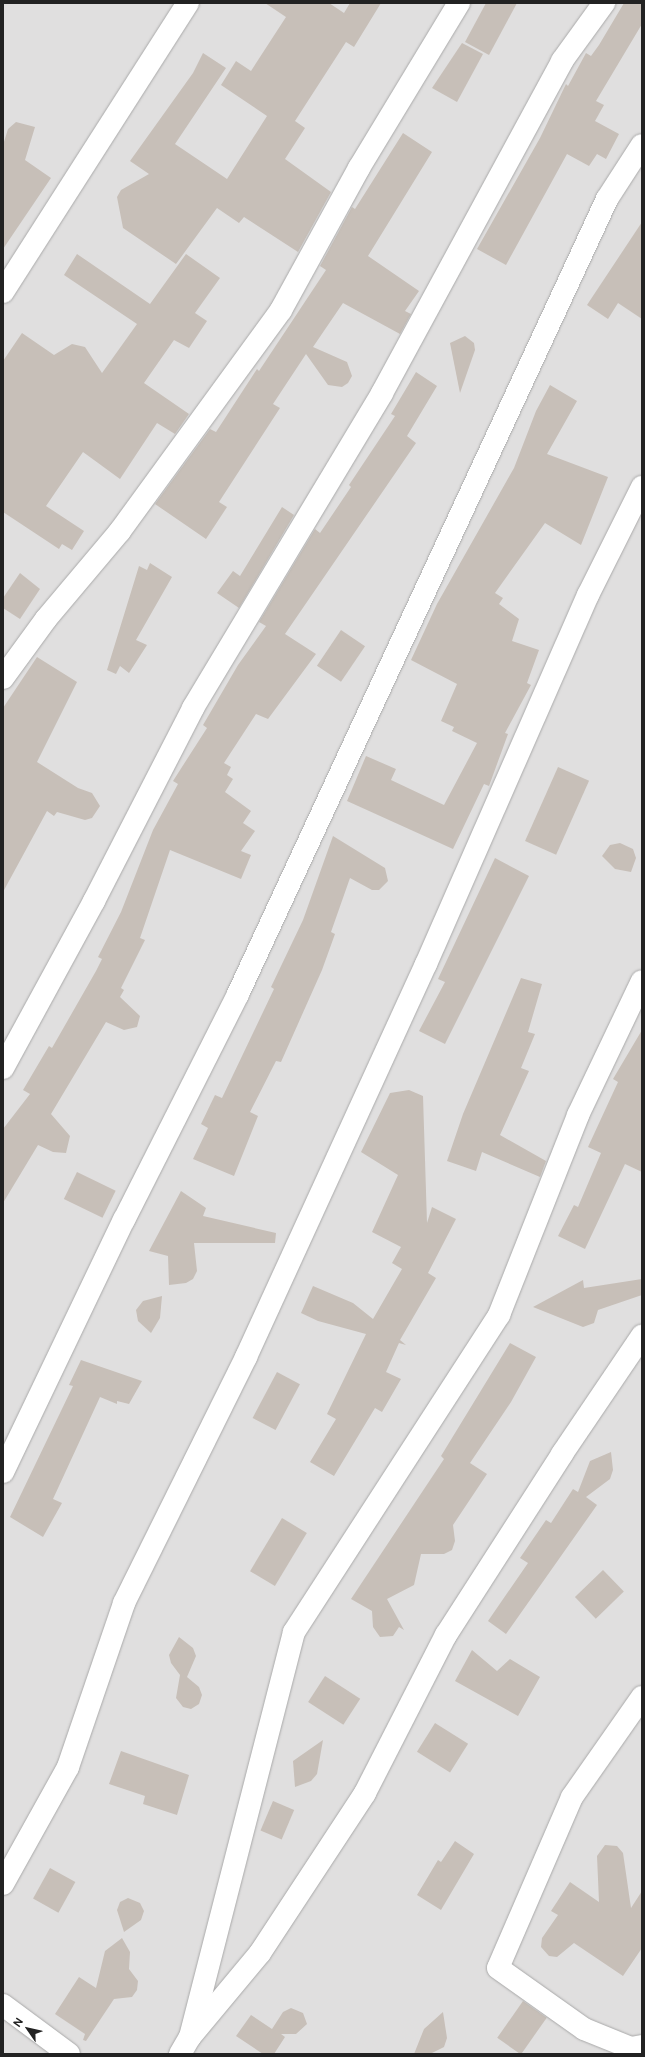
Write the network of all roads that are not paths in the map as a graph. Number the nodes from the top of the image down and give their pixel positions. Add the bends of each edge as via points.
1 (188, 3) edge
2 (459, 3) edge
3 (604, 3) edge
4 (642, 145) edge
5 (3, 292) edge
6 (642, 487) edge
7 (3, 678) edge
8 (642, 981) edge
9 (3, 1068) edge
10 (642, 1336) edge
11 (3, 1472) edge
12 (642, 1697) edge
13 (3, 1884) edge
14 (3, 2005) edge
15 (185, 2045) edge
16 (642, 2046) edge
17 (69, 2054) edge

1 - 5 street
2 - 7 street via 359,168 281,310 120,530 46,619
3 - 9 street via 562,61 382,393 193,708 94,901
4 - 11 street via 607,199 238,994 124,1220
6 - 13 street via 588,595 426,964 249,1350 124,1603 68,1767
8 - 15 street via 578,1115 499,1315 294,1632
10 - 15 street via 562,1454 446,1635 364,1793 260,1953
12 - 16 street via 572,1797 498,1968 584,2029 631,2048
14 - 17 street

